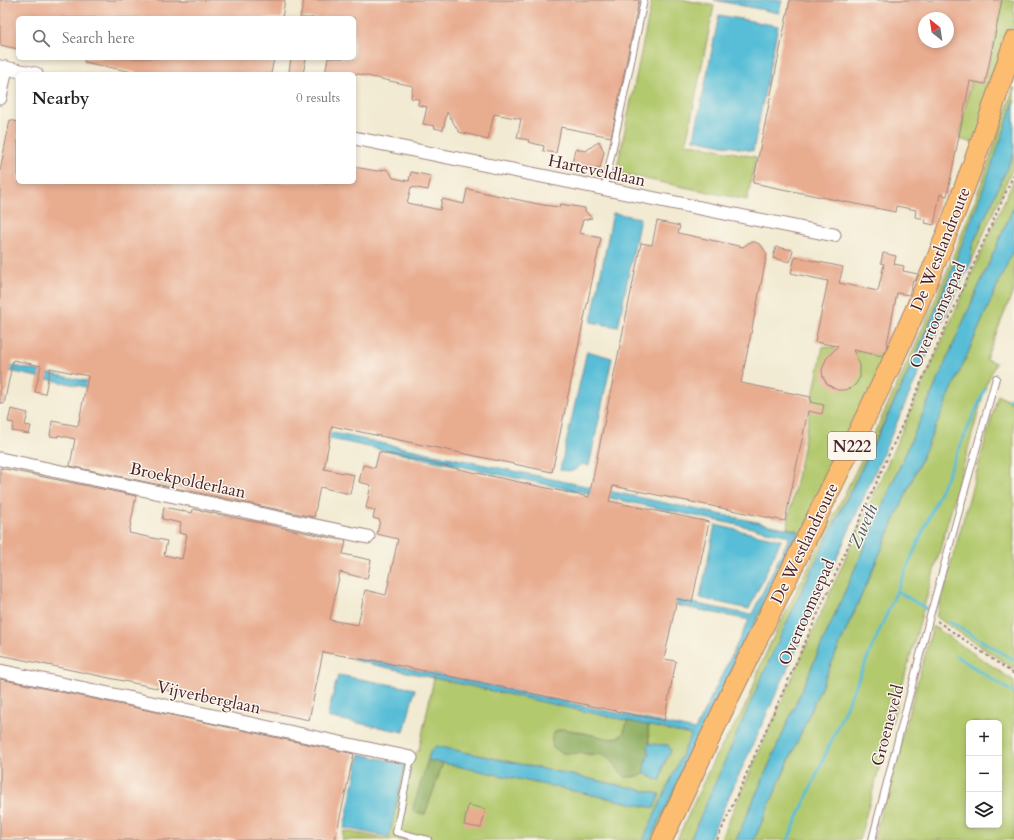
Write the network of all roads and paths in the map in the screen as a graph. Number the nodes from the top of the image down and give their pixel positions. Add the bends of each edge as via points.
1 (644, 0) edge
2 (1014, 41) edge
3 (3, 67) edge
4 (27, 72) edge
5 (1014, 74) edge
6 (0, 98) edge
7 (356, 138) edge
8 (1014, 174) edge
9 (604, 190) junction
10 (834, 236) dead end
11 (996, 378) dead end
12 (0, 459) edge
13 (368, 537) dead end
14 (930, 616) junction
15 (0, 671) edge
16 (1014, 674) edge
17 (411, 758) joint
18 (428, 840) edge
19 (662, 840) edge
20 (673, 840) edge
21 (717, 840) edge
22 (872, 840) edge

1 - 9 lane
2 - 19 main road, De Westlandroute / N222 via 959,204 911,322
3 - 4 street
3 - 6 street
5 - 20 main road, De Westlandroute / N222 via 970,202 920,325
7 - 9 street, Harteveldlaan
8 - 21 path, Overtoomsepad
9 - 10 street, Harteveldlaan
11 - 14 lane, Groeneveld
12 - 13 street, Broekpolderlaan
14 - 16 path
14 - 22 lane, Groeneveld
15 - 17 street, Vijverberglaan
17 - 18 lane via 396,832

